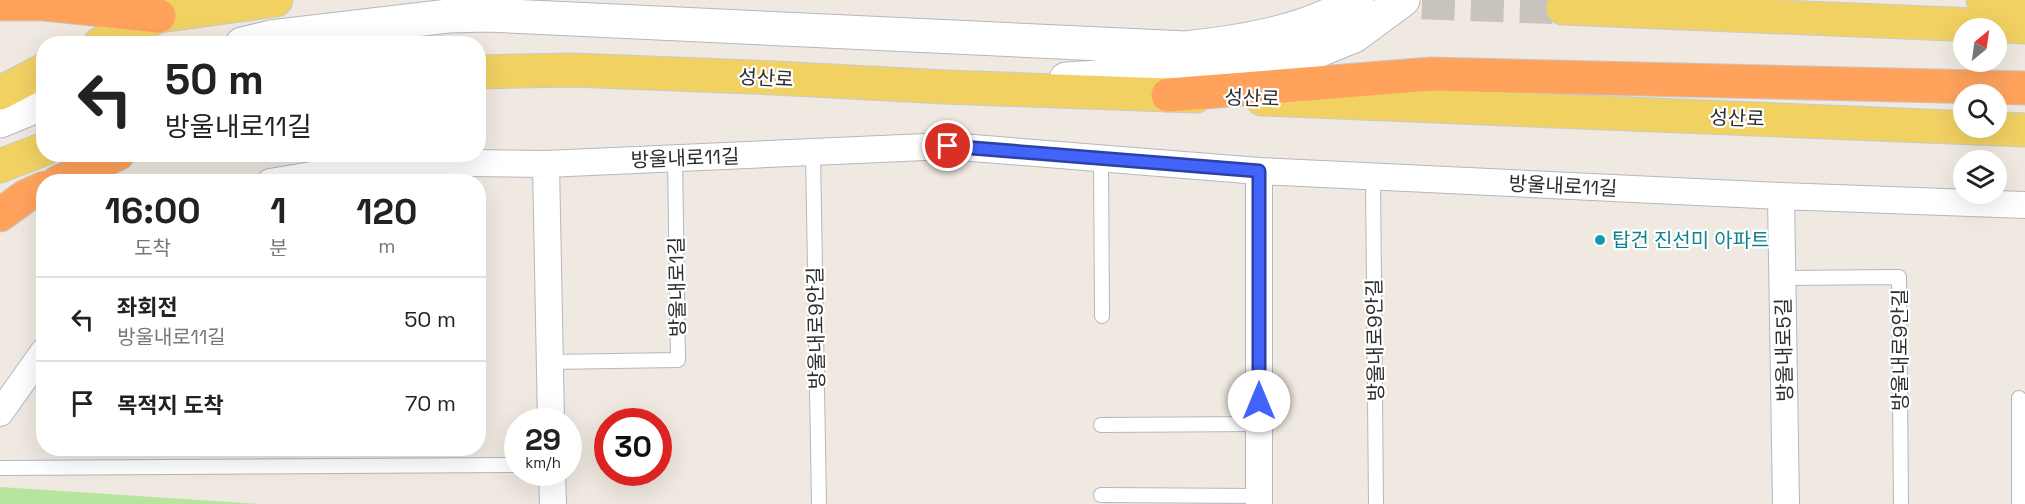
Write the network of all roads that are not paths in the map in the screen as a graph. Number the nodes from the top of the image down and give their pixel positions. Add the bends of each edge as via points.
1 (276, 0) edge
2 (1357, 0) edge
3 (1403, 0) edge
4 (1983, 0) edge
5 (2025, 1) edge
6 (52, 2) edge
7 (0, 4) edge
8 (1563, 8) tunnel mouth
9 (159, 16) junction
10 (2025, 27) edge
11 (117, 36) edge
12 (287, 36) edge
13 (486, 72) edge
14 (36, 74) edge
15 (945, 87) junction
16 (2025, 88) edge
17 (0, 93) edge
18 (1168, 95) junction
19 (36, 106) edge
20 (0, 121) edge
21 (2025, 130) edge
22 (36, 152) edge
23 (813, 152) junction
24 (675, 158) junction
25 (1101, 159) junction
26 (101, 162) edge
27 (388, 162) edge
28 (388, 162) edge
29 (546, 164) junction
30 (0, 166) edge
31 (1259, 171) junction
32 (75, 174) edge
33 (317, 174) edge
34 (1373, 177) junction
35 (36, 192) edge
36 (1781, 196) junction
37 (2025, 205) edge
38 (0, 215) edge
39 (1783, 278) junction
40 (1102, 316) dead end
41 (36, 362) edge
42 (550, 362) junction
43 (2019, 398) dead end
44 (551, 408) edge
45 (0, 413) edge
46 (1259, 424) junction
47 (1101, 425) dead end
48 (504, 465) edge
49 (0, 468) edge
50 (552, 486) edge
51 (1101, 495) dead end
52 (1259, 500) edge
53 (553, 504) edge
54 (819, 504) edge
55 (1376, 504) edge
56 (1786, 504) edge
57 (1901, 504) edge
58 (2019, 504) edge

1 - 9 main road
2 - 12 main road via 1336,13 1296,28 1186,48 488,15 448,16
3 - 15 main road via 1354,36 1317,51 1243,68
4 - 5 main road
6 - 7 highway
6 - 9 highway
8 - 10 main road
9 - 11 main road
13 - 15 main road, 성산로 via 572,70
14 - 17 main road
15 - 18 main road, 성산로
16 - 18 highway via 1431,74
18 - 21 main road, 성산로
19 - 20 main road
22 - 30 main road
23 - 24 street, 방울내로11길
23 - 25 street, 방울내로11길 via 948,146
23 - 54 lane, 방울내로9안길
24 - 29 street, 방울내로11길
24 - 42 lane, 방울내로1길 via 678,360
25 - 31 street, 방울내로11길
25 - 40 lane
26 - 32 highway
27 - 29 street, 방울내로11길
28 - 33 street, 방울내로11길
29 - 42 street
31 - 34 street, 방울내로11길
31 - 46 street
34 - 36 street, 방울내로11길
34 - 55 lane, 방울내로9안길
35 - 38 highway
36 - 37 street, 방울내로11길
36 - 39 street, 방울내로5길
39 - 56 street, 방울내로5길
39 - 57 lane, 방울내로9안길 via 1899,277
41 - 45 street
42 - 44 street
43 - 58 lane
46 - 47 lane
46 - 52 street
48 - 49 lane
50 - 53 street
51 - 52 lane

